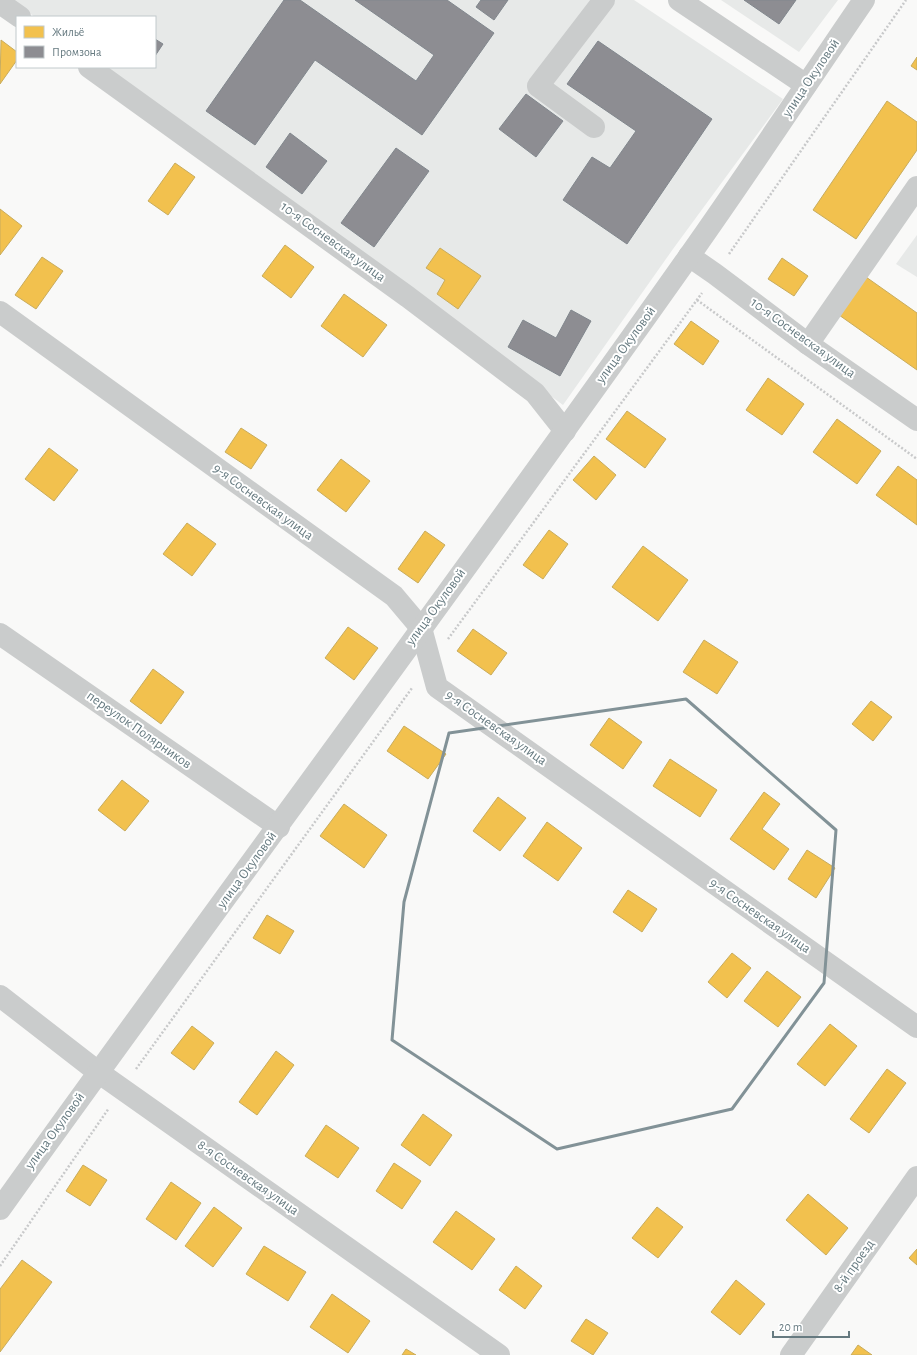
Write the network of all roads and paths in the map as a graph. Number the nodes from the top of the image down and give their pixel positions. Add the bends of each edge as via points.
1 (604, 0) edge
2 (679, 0) edge
3 (864, 0) edge
4 (906, 0) edge
5 (0, 3) edge
6 (19, 16) edge
7 (90, 68) edge
8 (806, 85) junction
9 (594, 127) dead end
10 (917, 187) edge
11 (689, 256) junction
12 (715, 274) junction
13 (696, 300) junction
14 (0, 312) edge
15 (808, 344) junction
16 (917, 420) edge
17 (565, 431) junction
18 (917, 458) edge
19 (421, 628) junction
20 (0, 634) edge
21 (431, 663) junction
22 (279, 827) junction
23 (0, 996) edge
24 (917, 1028) edge
25 (98, 1072) junction
26 (122, 1089) junction
27 (917, 1176) edge
28 (0, 1209) edge
29 (0, 1266) edge
30 (499, 1355) edge
31 (791, 1355) edge

1 - 9 street via 538,86
2 - 8 street
3 - 8 street, улица Окуловой
4 - 12 path
5 - 6 street
7 - 17 street, 10-я Сосневская улица via 408,297 535,393
8 - 11 street, улица Окуловой
10 - 15 street
11 - 12 street, 10-я Сосневская улица
11 - 17 street, улица Окуловой
12 - 13 path
12 - 15 street, 10-я Сосневская улица
13 - 18 path
13 - 21 path
14 - 19 street, 9-я Сосневская улица via 394,596
15 - 16 street, 10-я Сосневская улица
17 - 19 street, улица Окуловой
19 - 21 street, 9-я Сосневская улица
19 - 22 street, улица Окуловой
20 - 22 street, переулок Полярников
21 - 24 street, 9-я Сосневская улица via 437,687
21 - 26 path
22 - 25 street, улица Окуловой
23 - 25 street, 8-я Сосневская улица
25 - 26 street, 8-я Сосневская улица
25 - 28 street, улица Окуловой
26 - 29 path
26 - 30 street, 8-я Сосневская улица
27 - 31 street, 8-й проезд

